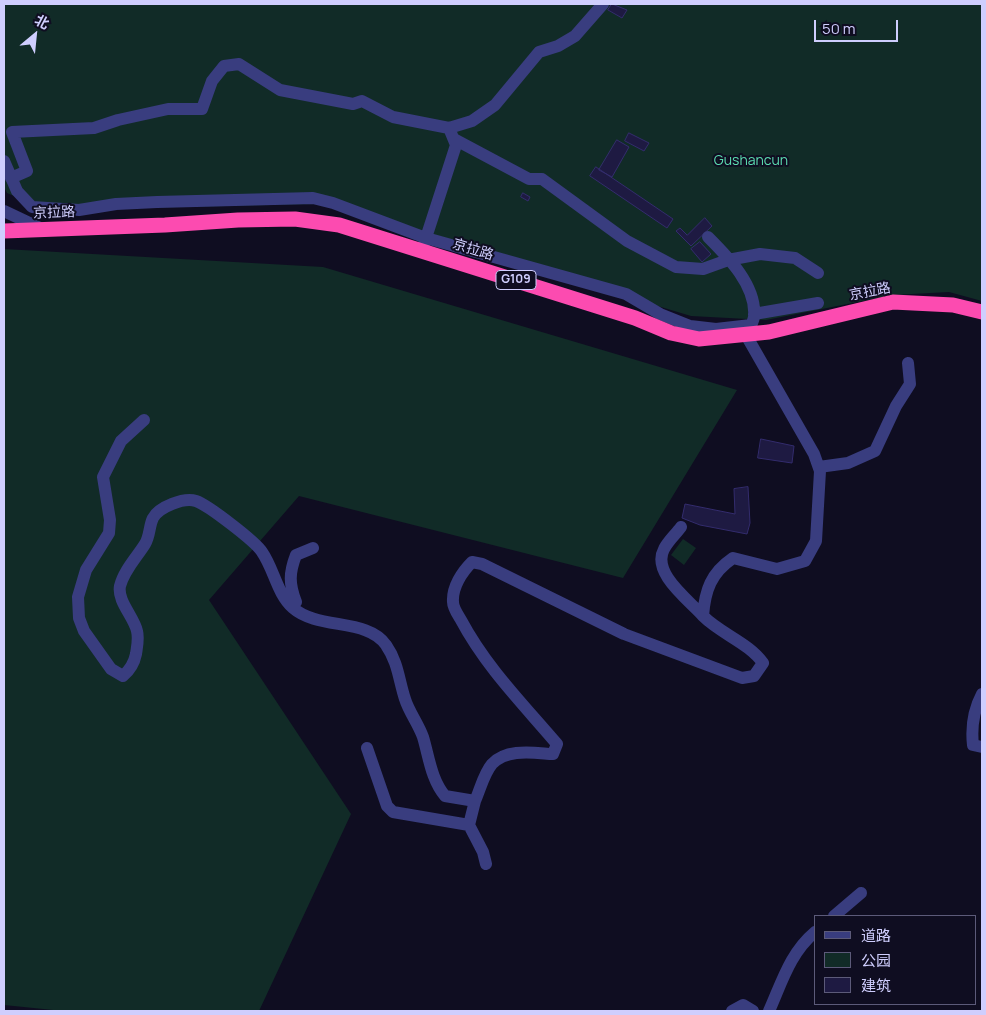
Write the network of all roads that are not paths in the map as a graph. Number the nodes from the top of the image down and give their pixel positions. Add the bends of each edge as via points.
1 (603, 4) edge
2 (8, 132) edge
3 (451, 134) junction
4 (4, 161) edge
5 (11, 178) junction
6 (4, 211) edge
7 (44, 230) junction
8 (4, 231) edge
9 (708, 237) dead end
10 (424, 244) junction
11 (728, 260) junction
12 (818, 273) dead end
13 (818, 303) dead end
14 (982, 312) edge
15 (750, 325) junction
16 (908, 363) dead end
17 (144, 420) dead end
18 (819, 467) junction
19 (681, 527) dead end
20 (313, 548) dead end
21 (299, 612) junction
22 (703, 616) junction
23 (982, 694) edge
24 (977, 732) edge
25 (982, 747) edge
26 (367, 748) dead end
27 (475, 801) junction
28 (469, 825) junction
29 (486, 864) dead end
30 (860, 893) dead end
31 (835, 915) edge
32 (814, 933) edge
33 (732, 1011) edge
34 (752, 1011) edge
35 (769, 1011) edge

1 - 3 street via 575,36 539,52 495,105
2 - 3 street via 94,128 168,109 202,109 212,81 224,66 239,64 280,90 353,104 362,101 393,117
2 - 5 street via 27,172
3 - 10 street via 456,145
3 - 11 street via 529,179 542,179 627,241 676,268 703,269
4 - 5 street
5 - 10 street via 17,191 32,207 79,210 116,204 313,198
6 - 7 street
7 - 8 highway, 京拉路 / G109
7 - 10 highway, 京拉路 / G109 via 295,219
9 - 11 street
10 - 15 street via 626,294 660,314 690,326
10 - 15 highway, 京拉路 / G109 via 671,333 698,339
11 - 12 street via 760,254 795,258
11 - 15 street via 747,284 753,298
13 - 15 street
14 - 15 highway, 京拉路 / G109 via 954,305 893,302 769,332
15 - 18 street
16 - 18 street via 910,384 875,451 848,463
17 - 21 street via 121,441 103,477 109,533 86,570 78,597 79,618 111,669 123,676 129,671 138,644 137,631 120,594 124,575 146,542 158,512 179,501 196,501 216,513 262,551 277,584
18 - 22 street via 816,541 805,561 777,569 733,558 712,577 706,590
19 - 22 street via 664,550 661,563 668,578
20 - 21 street via 296,555 291,569 289,585
21 - 27 street via 313,619 364,630 385,643 394,659 405,700 422,735 436,785 445,796
22 - 27 street via 715,628 758,656 763,663 761,670 754,676 742,678 624,634 472,562 455,586 452,604 494,672 557,744 553,754 521,752 502,757 491,765
23 - 24 street via 974,708
24 - 25 street via 973,745
26 - 28 street via 387,806 393,812
27 - 28 street
28 - 29 street
30 - 31 street
32 - 35 street via 791,959
33 - 34 street via 743,1005

